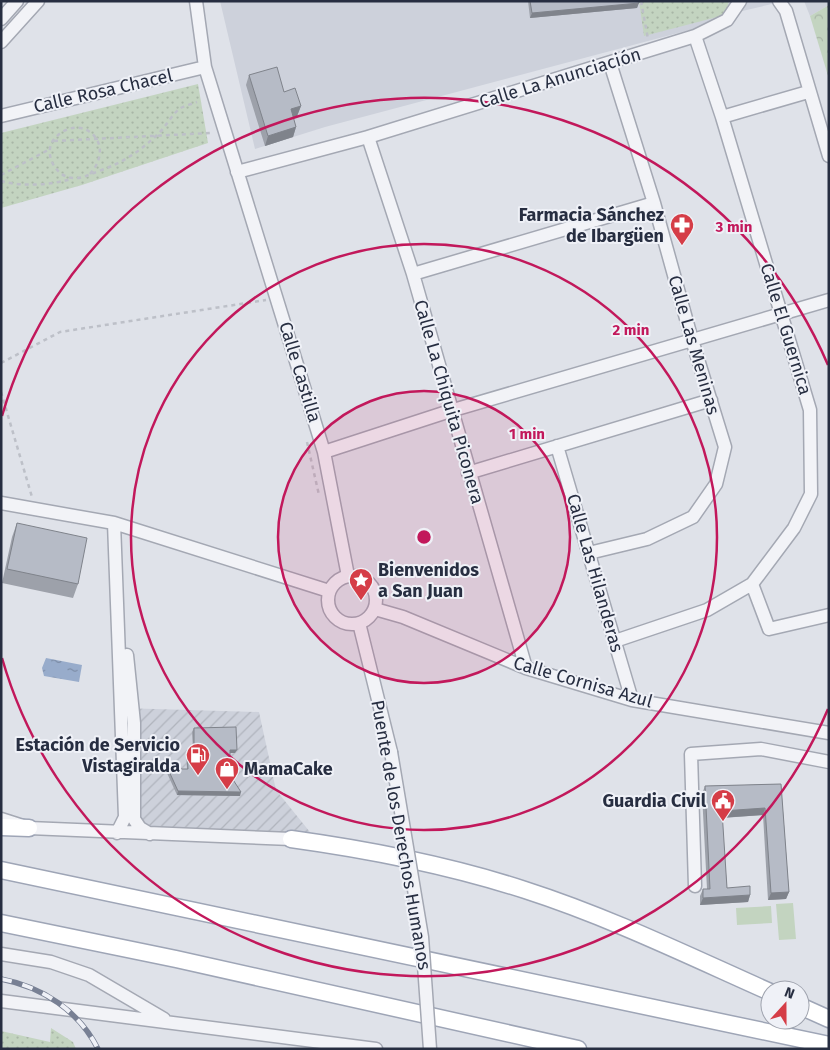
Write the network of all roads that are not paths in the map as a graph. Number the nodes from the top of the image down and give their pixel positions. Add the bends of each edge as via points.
1 (17, 1) edge
2 (38, 1) edge
3 (196, 1) edge
4 (740, 1) edge
5 (779, 1) edge
6 (1, 19) edge
7 (695, 36) junction
8 (1, 42) edge
9 (610, 63) junction
10 (205, 67) junction
11 (808, 92) junction
12 (1, 116) edge
13 (722, 117) junction
14 (368, 137) junction
15 (829, 156) edge
16 (237, 172) junction
17 (654, 203) junction
18 (413, 274) junction
19 (829, 300) edge
20 (782, 314) junction
21 (692, 340) junction
22 (710, 400) junction
23 (450, 411) junction
24 (557, 446) junction
25 (324, 452) junction
26 (468, 473) junction
27 (1, 503) edge
28 (114, 523) junction
29 (589, 553) junction
30 (348, 576) junction
31 (752, 584) junction
32 (329, 591) junction
33 (375, 609) junction
34 (118, 614) junction
35 (829, 614) edge
36 (359, 623) junction
37 (615, 641) junction
38 (526, 668) junction
39 (632, 700) junction
40 (829, 733) edge
41 (829, 762) edge
42 (1, 819) edge
43 (1, 827) edge
44 (29, 828) junction
45 (117, 832) junction
46 (150, 834) junction
47 (291, 839) joint
48 (1, 870) edge
49 (695, 886) dead end
50 (1, 923) edge
51 (1, 954) edge
52 (760, 988) edge
53 (1, 1002) edge
54 (810, 1010) edge
55 (829, 1019) edge
56 (170, 1022) junction
57 (336, 1044) junction
58 (829, 1045) edge
59 (357, 1049) edge
60 (376, 1049) edge
61 (430, 1049) edge
62 (578, 1049) edge

1 - 6 street
2 - 8 street
3 - 10 street, Calle Castilla
4 - 7 street, Calle La Anunciación via 727,20
5 - 11 street via 786,11
7 - 9 street, Calle La Anunciación
7 - 13 street, Calle El Guernica
9 - 14 street, Calle La Anunciación
9 - 17 street, Calle Las Meninas
10 - 12 street, Calle Rosa Chacel
10 - 16 street, Calle Castilla
11 - 13 street
11 - 15 street
13 - 20 street, Calle El Guernica
14 - 16 street, Calle La Anunciación
14 - 18 street, Calle La Chiquita Piconera
16 - 25 street, Calle Castilla
17 - 18 street
17 - 21 street, Calle Las Meninas
18 - 23 street, Calle La Chiquita Piconera
19 - 20 street
20 - 21 street
20 - 31 street, Calle El Guernica via 810,410 811,494 794,528
21 - 22 street, Calle Las Meninas
21 - 23 street
22 - 24 street
22 - 29 street, Calle Las Meninas via 724,447 716,484 693,517 647,539
23 - 25 street
23 - 26 street, Calle La Chiquita Piconera
24 - 26 street
24 - 29 street, Calle Las Hilanderas
25 - 30 street, Calle Castilla
26 - 38 street, Calle La Chiquita Piconera
27 - 28 street
28 - 32 street
28 - 34 street
29 - 37 street, Calle Las Hilanderas
30 - 32 street via 336,581
30 - 33 street via 361,577 373,586 377,601
31 - 35 street via 769,629
31 - 37 street via 707,610
32 - 36 street via 328,606 337,619 344,623
33 - 36 street
33 - 38 street, Calle Cornisa Azul via 403,617
34 - 45 street via 124,817
34 - 46 street via 126,645 134,723 134,819
36 - 61 street, Puente de los Derechos Humanos, bridge via 391,752 422,937
37 - 39 street, Calle Las Hilanderas
38 - 39 street, Calle Cornisa Azul
39 - 40 street, Calle Cornisa Azul
41 - 49 street via 761,749 691,754
42 - 44 street
43 - 44 main road
44 - 45 street
45 - 46 street
46 - 47 street
47 - 52 main road via 387,853 527,890 623,926
48 - 58 main road
50 - 62 main road
51 - 56 street via 51,962 90,975
53 - 56 street
54 - 55 main road
56 - 57 street
57 - 59 street
57 - 60 street

